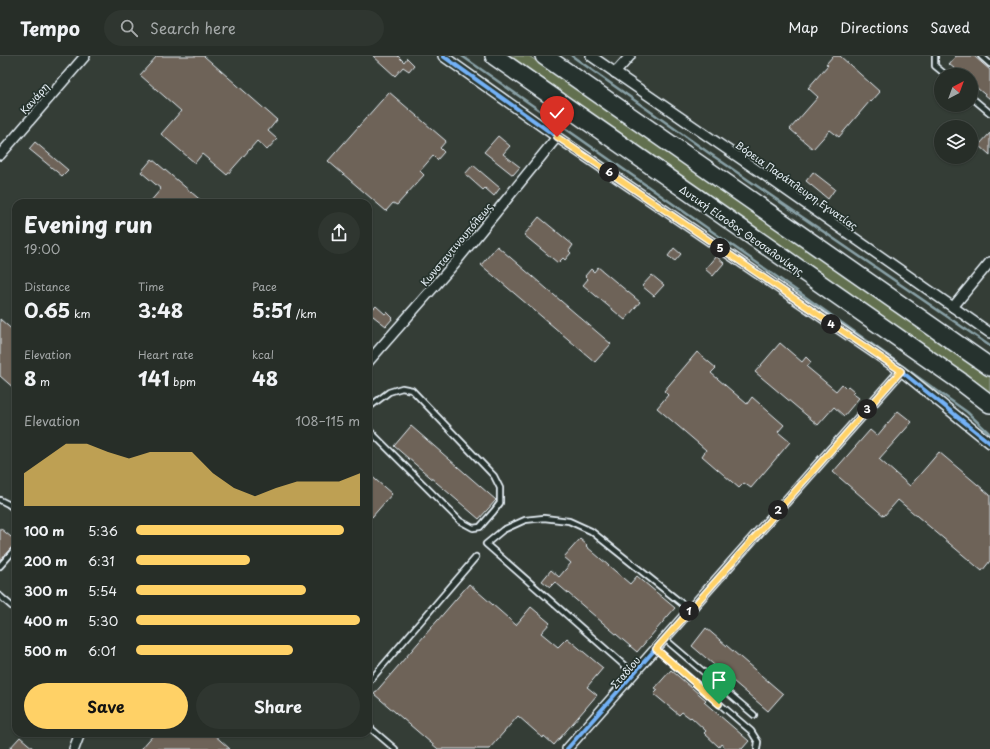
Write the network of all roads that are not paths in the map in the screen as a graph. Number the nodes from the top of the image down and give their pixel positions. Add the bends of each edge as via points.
1 (85, 56) edge
2 (443, 56) edge
3 (494, 56) edge
4 (544, 56) edge
5 (591, 56) edge
6 (630, 56) edge
7 (935, 56) edge
8 (980, 56) edge
9 (990, 64) edge
10 (937, 68) edge
11 (615, 73) junction
12 (978, 103) edge
13 (990, 113) edge
14 (557, 137) junction
15 (0, 155) edge
16 (990, 262) edge
17 (953, 307) junction
18 (990, 333) edge
19 (372, 357) edge
20 (990, 367) edge
21 (901, 371) junction
22 (990, 404) edge
23 (372, 405) edge
24 (372, 433) edge
25 (990, 442) edge
26 (0, 500) edge
27 (12, 507) edge
28 (12, 552) edge
29 (476, 557) dead end
30 (0, 566) edge
31 (0, 596) edge
32 (12, 606) edge
33 (690, 610) junction
34 (664, 639) junction
35 (656, 649) junction
36 (634, 674) junction
37 (372, 678) edge
38 (754, 715) dead end
39 (372, 729) edge
40 (78, 737) edge
41 (74, 749) edge
42 (395, 749) edge
43 (567, 749) edge
44 (757, 749) edge

1 - 15 street, Κανάρη
2 - 14 street
3 - 22 highway, Δυτική Είσοδος Θεσσαλονίκης
4 - 20 highway
5 - 11 street, Βόρεια Παράπλευρη Εγνατίας
6 - 11 street
7 - 10 lane
8 - 9 lane
11 - 17 street, Βόρεια Παράπλευρη Εγνατίας
12 - 13 lane
14 - 19 street, Κωνσταντινουπόλεως via 455,263
14 - 21 street
16 - 17 street
17 - 18 street, Βόρεια Παράπλευρη Εγνατίας
21 - 25 street
21 - 33 street, Σταδίου
23 - 24 lane via 389,392 402,388 412,390 494,476 500,488 500,503 480,527 473,528 460,521
26 - 27 lane
28 - 30 lane
29 - 37 lane
31 - 32 lane
33 - 34 street, Σταδίου
33 - 36 lane via 591,531 569,521 544,518 525,520 503,530 486,544
34 - 35 street, Σταδίου
34 - 38 lane
35 - 36 street, Σταδίου
35 - 44 lane via 751,731 758,742
36 - 43 street, Σταδίου
39 - 42 lane
40 - 41 street

